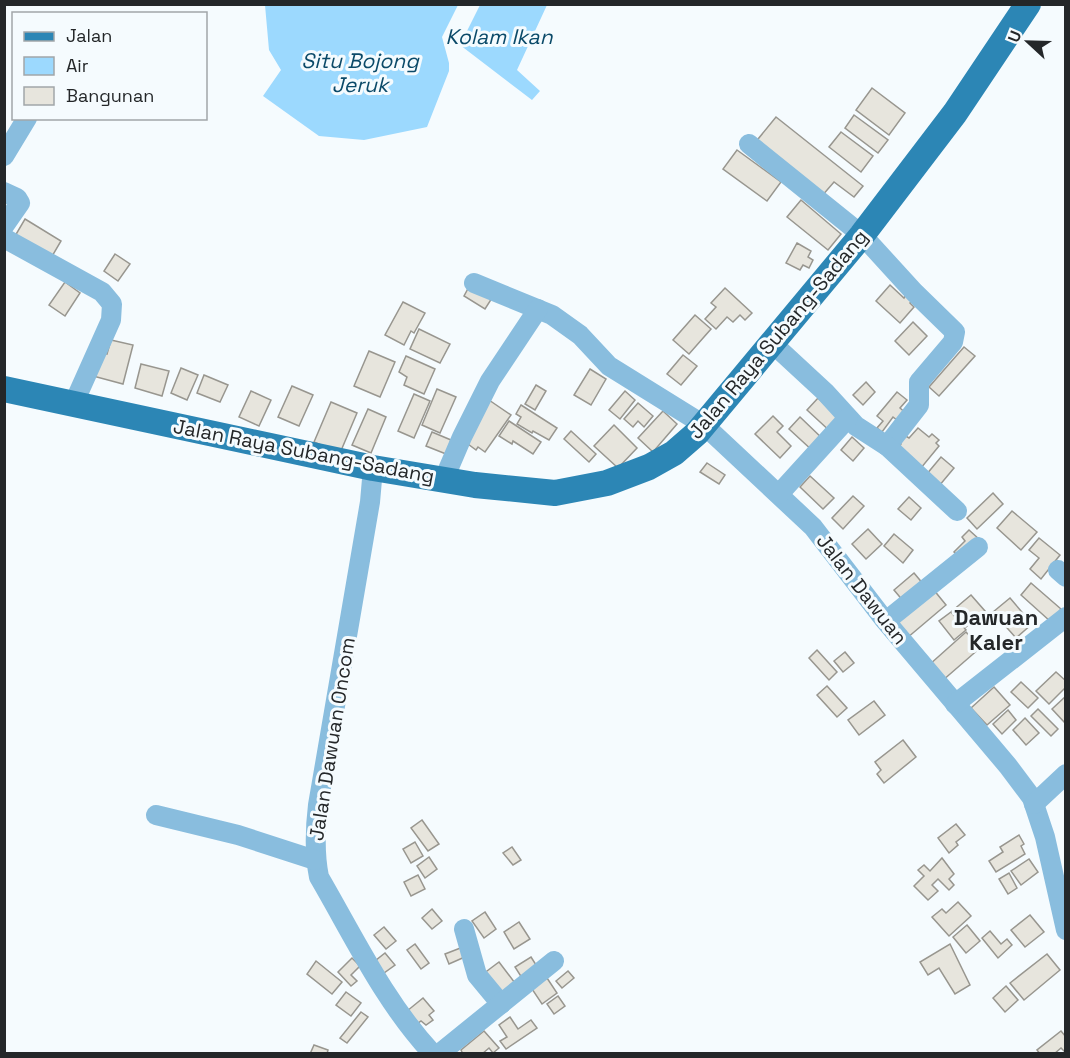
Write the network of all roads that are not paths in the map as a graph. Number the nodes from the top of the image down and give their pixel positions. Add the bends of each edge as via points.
1 (1028, 4) edge
2 (26, 120) edge
3 (749, 144) dead end
4 (4, 156) edge
5 (4, 192) edge
6 (4, 226) edge
7 (862, 235) junction
8 (4, 238) edge
9 (474, 283) dead end
10 (538, 309) junction
11 (772, 343) junction
12 (4, 389) edge
13 (73, 405) junction
14 (848, 418) junction
15 (704, 425) junction
16 (887, 446) junction
17 (373, 468) junction
18 (444, 479) junction
19 (779, 494) junction
20 (957, 511) dead end
21 (978, 547) dead end
22 (1065, 617) edge
23 (886, 621) junction
24 (956, 704) junction
25 (1065, 774) edge
26 (1033, 801) junction
27 (156, 815) dead end
28 (315, 860) junction
29 (464, 929) dead end
30 (1065, 930) edge
31 (554, 962) dead end
32 (501, 1004) junction
33 (433, 1053) edge
34 (439, 1053) edge

1 - 7 main road, Jalan Raya Subang-Sadang via 955,113
2 - 4 street
3 - 7 street
5 - 6 street via 20,203
7 - 11 main road, Jalan Raya Subang-Sadang
7 - 16 street via 955,332 953,342 919,382 919,405
8 - 13 street via 102,292 112,304 111,320
9 - 10 street, Jalan Dawuan
10 - 15 street, Jalan Dawuan via 579,335 609,366
10 - 18 street via 490,381
11 - 14 street
11 - 15 main road, Jalan Raya Subang-Sadang
12 - 13 main road, Jalan Raya Subang-Sadang
13 - 17 main road, Jalan Raya Subang-Sadang
14 - 16 street
14 - 19 street
15 - 18 main road, Jalan Raya Subang-Sadang via 674,453 649,467 607,483 555,494
15 - 19 street, Jalan Dawuan
16 - 20 street
17 - 18 main road, Jalan Raya Subang-Sadang
17 - 28 street, Jalan Dawuan Oncom via 318,805
19 - 23 street, Jalan Dawuan via 813,527
21 - 23 street
22 - 24 street
23 - 24 street, Jalan Dawuan
24 - 26 street, Jalan Dawuan
25 - 26 street
26 - 30 street, Jalan Dawuan
27 - 28 street via 238,835
28 - 33 street, Jalan Dawuan Oncom via 319,877 384,989
29 - 32 street via 477,975
31 - 32 street
32 - 34 street

